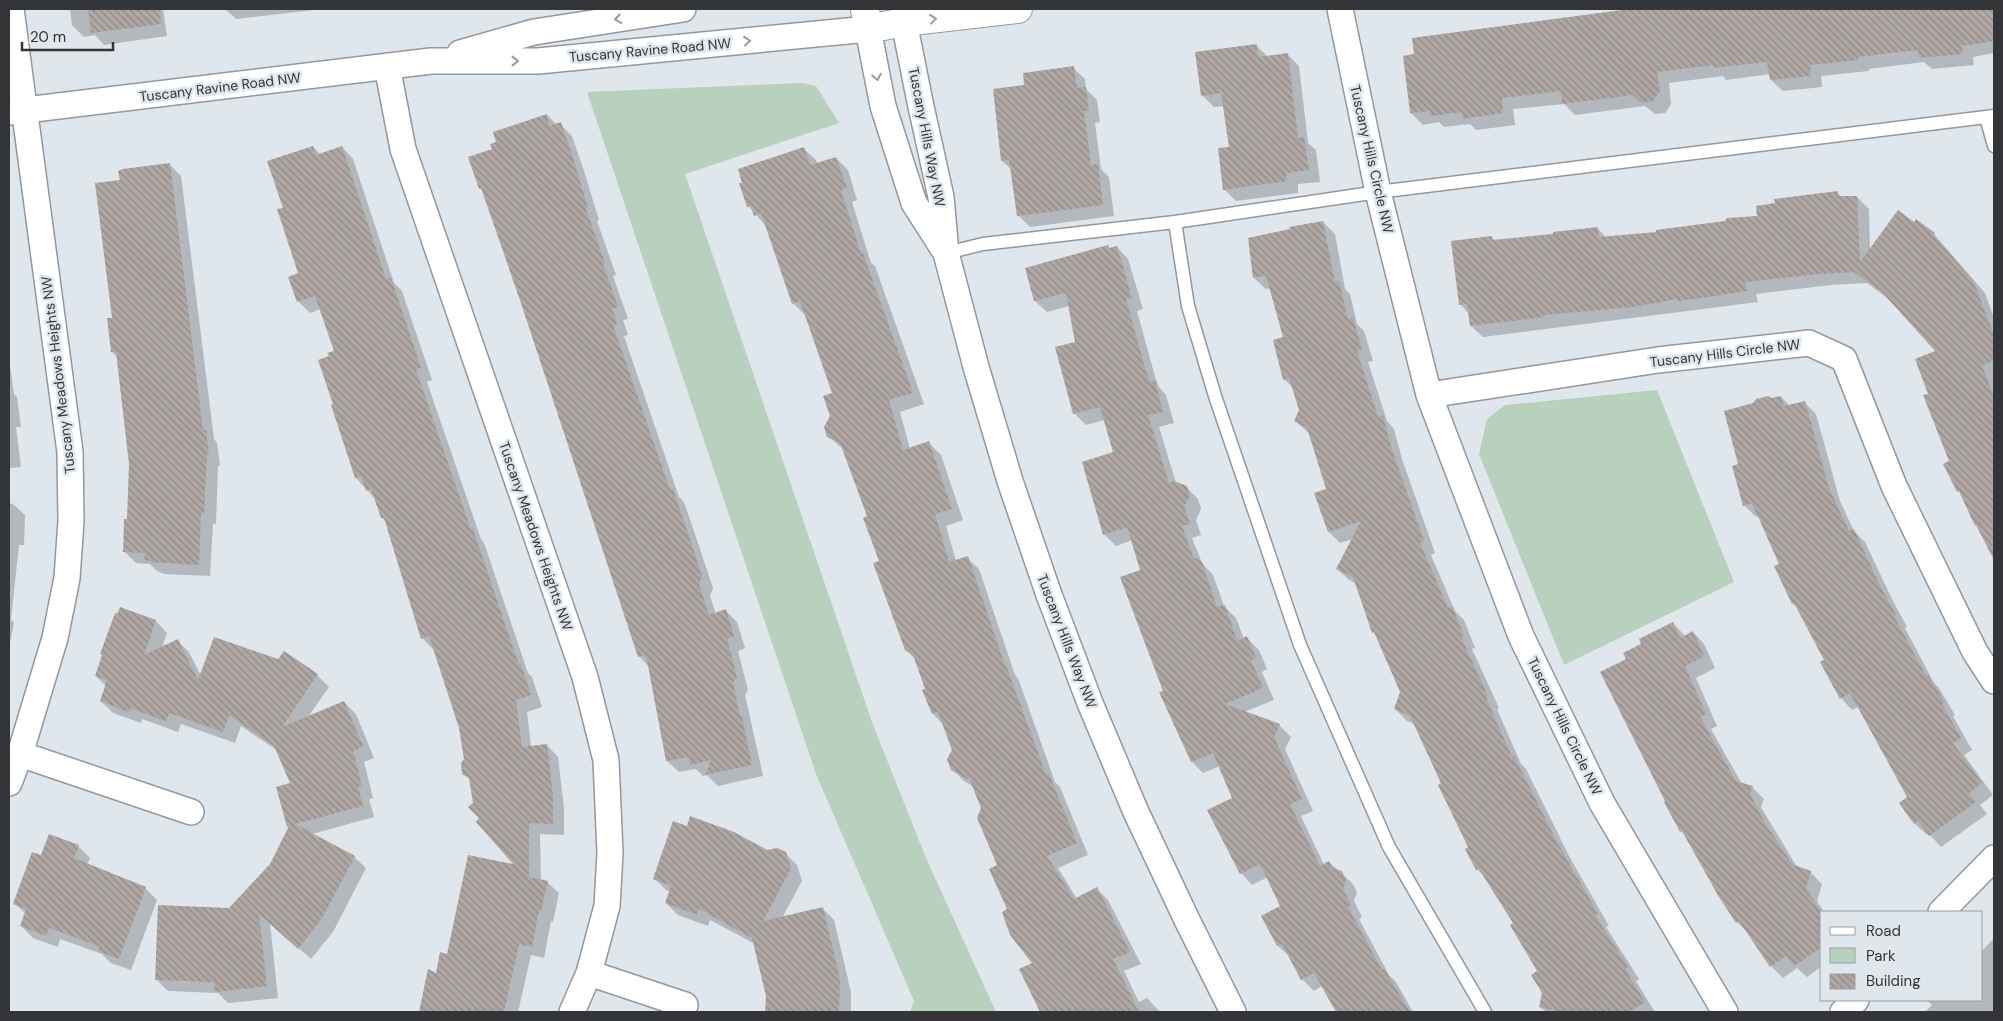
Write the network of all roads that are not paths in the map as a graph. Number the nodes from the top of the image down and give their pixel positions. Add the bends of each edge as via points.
1 (11, 9) edge
2 (683, 9) edge
3 (1018, 9) edge
4 (1340, 9) edge
5 (903, 16) edge
6 (866, 19) edge
7 (432, 61) junction
8 (387, 66) junction
9 (17, 111) edge
10 (1990, 116) edge
11 (1994, 146) edge
12 (1378, 192) junction
13 (1175, 222) junction
14 (946, 253) junction
15 (1429, 395) junction
16 (1994, 681) edge
17 (20, 754) junction
18 (9, 783) edge
19 (190, 812) dead end
20 (1994, 858) edge
21 (1943, 911) edge
22 (589, 973) junction
23 (1855, 1001) edge
24 (685, 1006) dead end
25 (572, 1012) edge
26 (1234, 1012) edge
27 (1485, 1012) edge
28 (1725, 1012) edge
29 (1843, 1012) edge

1 - 9 street, Tuscany Meadows Heights NW
2 -> 7 street, Tuscany Ravine Road NW via 534,32
5 -> 3 street
4 - 12 street, Tuscany Hills Circle NW
5 - 6 street
5 - 14 street, Tuscany Hills Way NW via 942,197
7 -> 6 street, Tuscany Ravine Road NW via 538,60
6 -> 14 street, Tuscany Hills Way NW via 883,106 914,202
7 - 8 street, Tuscany Ravine Road NW
8 - 9 street, Tuscany Ravine Road NW
8 - 22 street, Tuscany Meadows Heights NW via 403,149 584,677 606,760 610,853 607,906
9 - 17 street, Tuscany Meadows Heights NW via 70,452 71,521 67,578 55,638
10 - 11 lane
10 - 12 lane
12 - 13 lane
12 - 15 street, Tuscany Hills Circle NW
13 - 14 lane via 983,244
13 - 27 lane via 1188,306 1215,396 1300,645 1389,846
14 - 26 street, Tuscany Hills Way NW via 1010,481 1055,611 1136,812
15 - 16 street, Tuscany Hills Circle NW via 1658,360 1809,343 1844,360 1894,486 1975,652
15 - 28 street, Tuscany Hills Circle NW via 1529,652 1602,803
17 - 18 street, Tuscany Meadows Heights NW
17 - 19 street
20 - 21 street
22 - 24 street
22 - 25 street, Tuscany Meadows Heights NW
23 - 29 street

